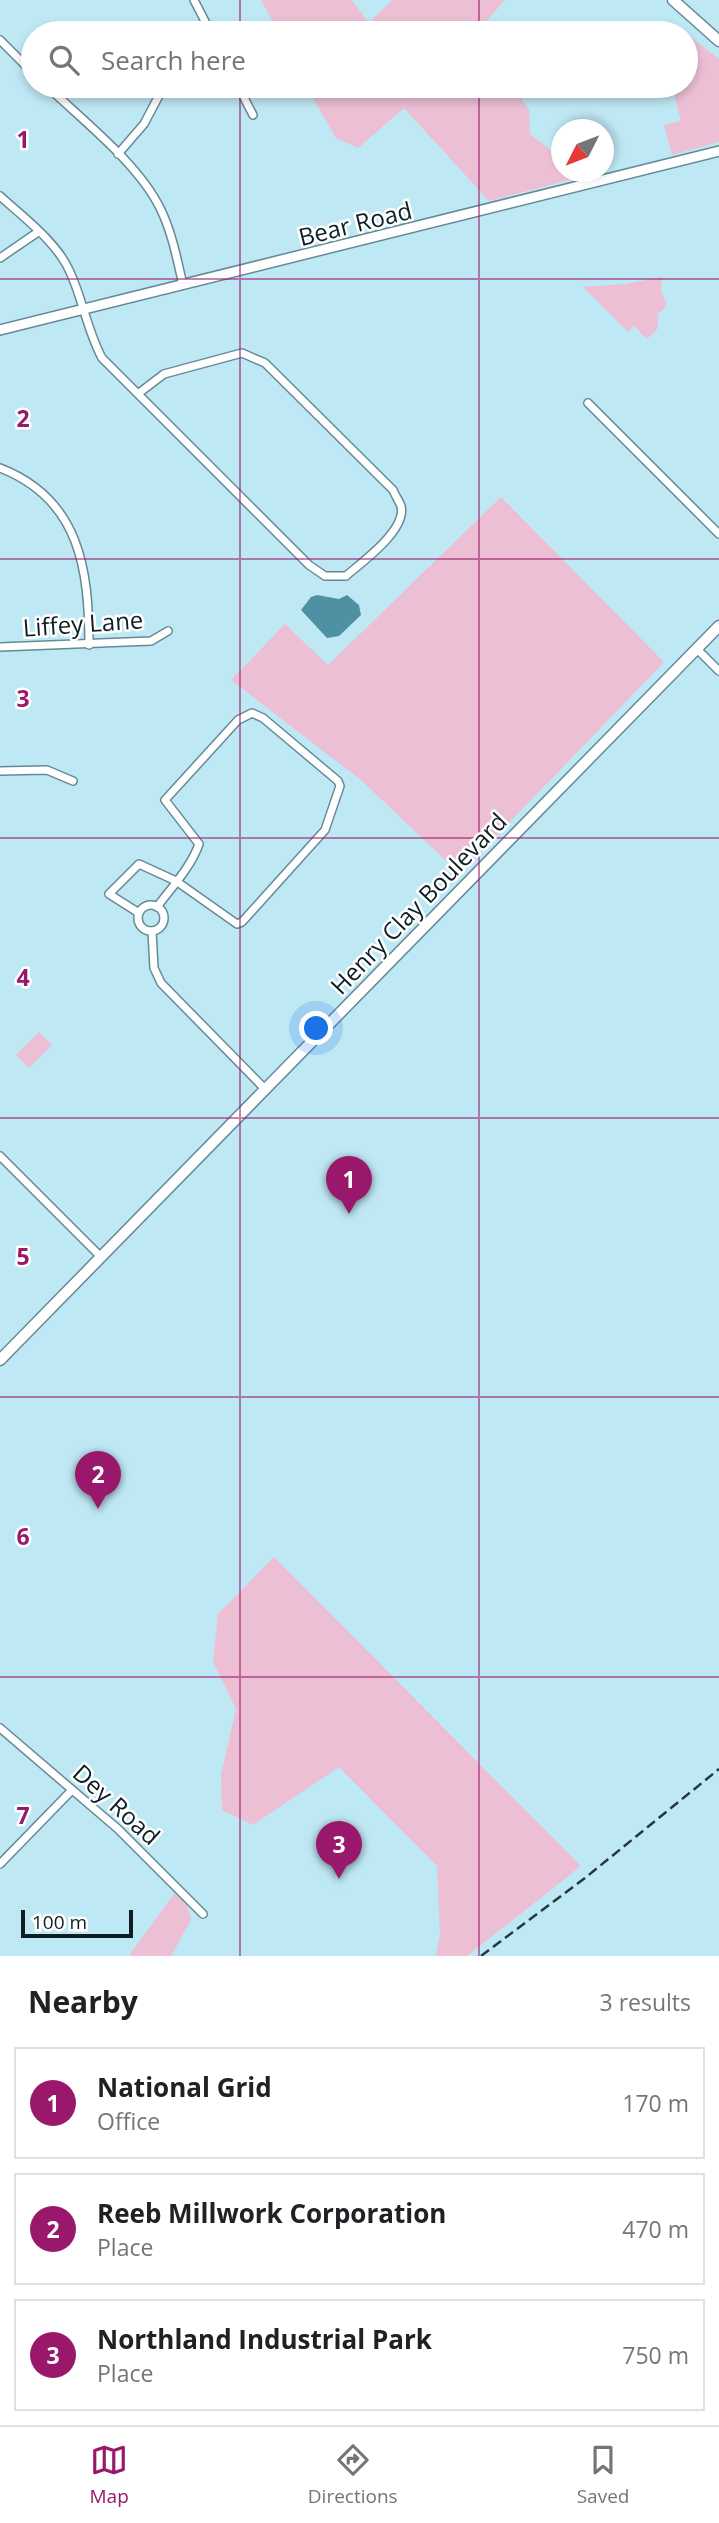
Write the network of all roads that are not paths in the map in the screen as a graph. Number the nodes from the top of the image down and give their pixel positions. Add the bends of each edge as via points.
1 (194, 0) edge
2 (673, 0) edge
3 (205, 21) edge
4 (697, 21) edge
5 (698, 22) edge
6 (0, 40) edge
7 (719, 41) edge
8 (21, 61) edge
9 (59, 98) edge
10 (158, 98) edge
11 (244, 98) edge
12 (253, 115) dead end
13 (719, 152) edge
14 (117, 155) junction
15 (0, 196) edge
16 (37, 232) junction
17 (0, 258) edge
18 (183, 285) junction
19 (83, 310) junction
20 (0, 330) edge
21 (139, 393) junction
22 (588, 403) dead end
23 (0, 468) edge
24 (719, 534) edge
25 (719, 626) edge
26 (168, 632) dead end
27 (89, 645) junction
28 (0, 647) edge
29 (697, 649) junction
30 (719, 671) edge
31 (0, 771) edge
32 (73, 781) dead end
33 (176, 881) junction
34 (157, 907) junction
35 (139, 913) junction
36 (152, 931) junction
37 (265, 1089) junction
38 (0, 1156) edge
39 (101, 1257) junction
40 (0, 1360) edge
41 (0, 1728) edge
42 (72, 1790) junction
43 (0, 1864) edge
44 (204, 1914) dead end

1 - 3 street
2 - 4 main road
5 - 7 main road
6 - 8 street
9 - 14 street
10 - 14 street via 144,124
11 - 12 street
13 - 18 street, Bear Road
14 - 18 street via 159,207
15 - 16 street
16 - 17 street
16 - 19 street via 69,269
18 - 19 street, Bear Road
19 - 20 street, Bear Road
19 - 21 street via 102,358
21 - 21 street via 164,374 242,353 265,362 393,490 401,507 400,520 388,538 346,576 325,576
22 - 24 street
23 - 27 street via 45,497 73,533 86,570
25 - 29 main road, Henry Clay Boulevard
26 - 27 street, Liffey Lane via 151,641
27 - 28 street, Liffey Lane
29 - 30 street
29 - 37 main road, Henry Clay Boulevard
31 - 32 street via 47,770
33 - 33 street via 200,844 165,800 238,720 252,713 263,718 338,781 324,830 242,922 237,924
33 - 34 street
33 - 35 street via 139,864 109,894
34 - 35 street
34 - 36 street via 163,923
35 - 36 street via 141,926
36 - 37 street via 154,968 165,988
37 - 39 main road, Henry Clay Boulevard
38 - 39 street
39 - 40 main road, Henry Clay Boulevard
41 - 42 street, Dey Road
42 - 43 street
42 - 44 street, Dey Road

